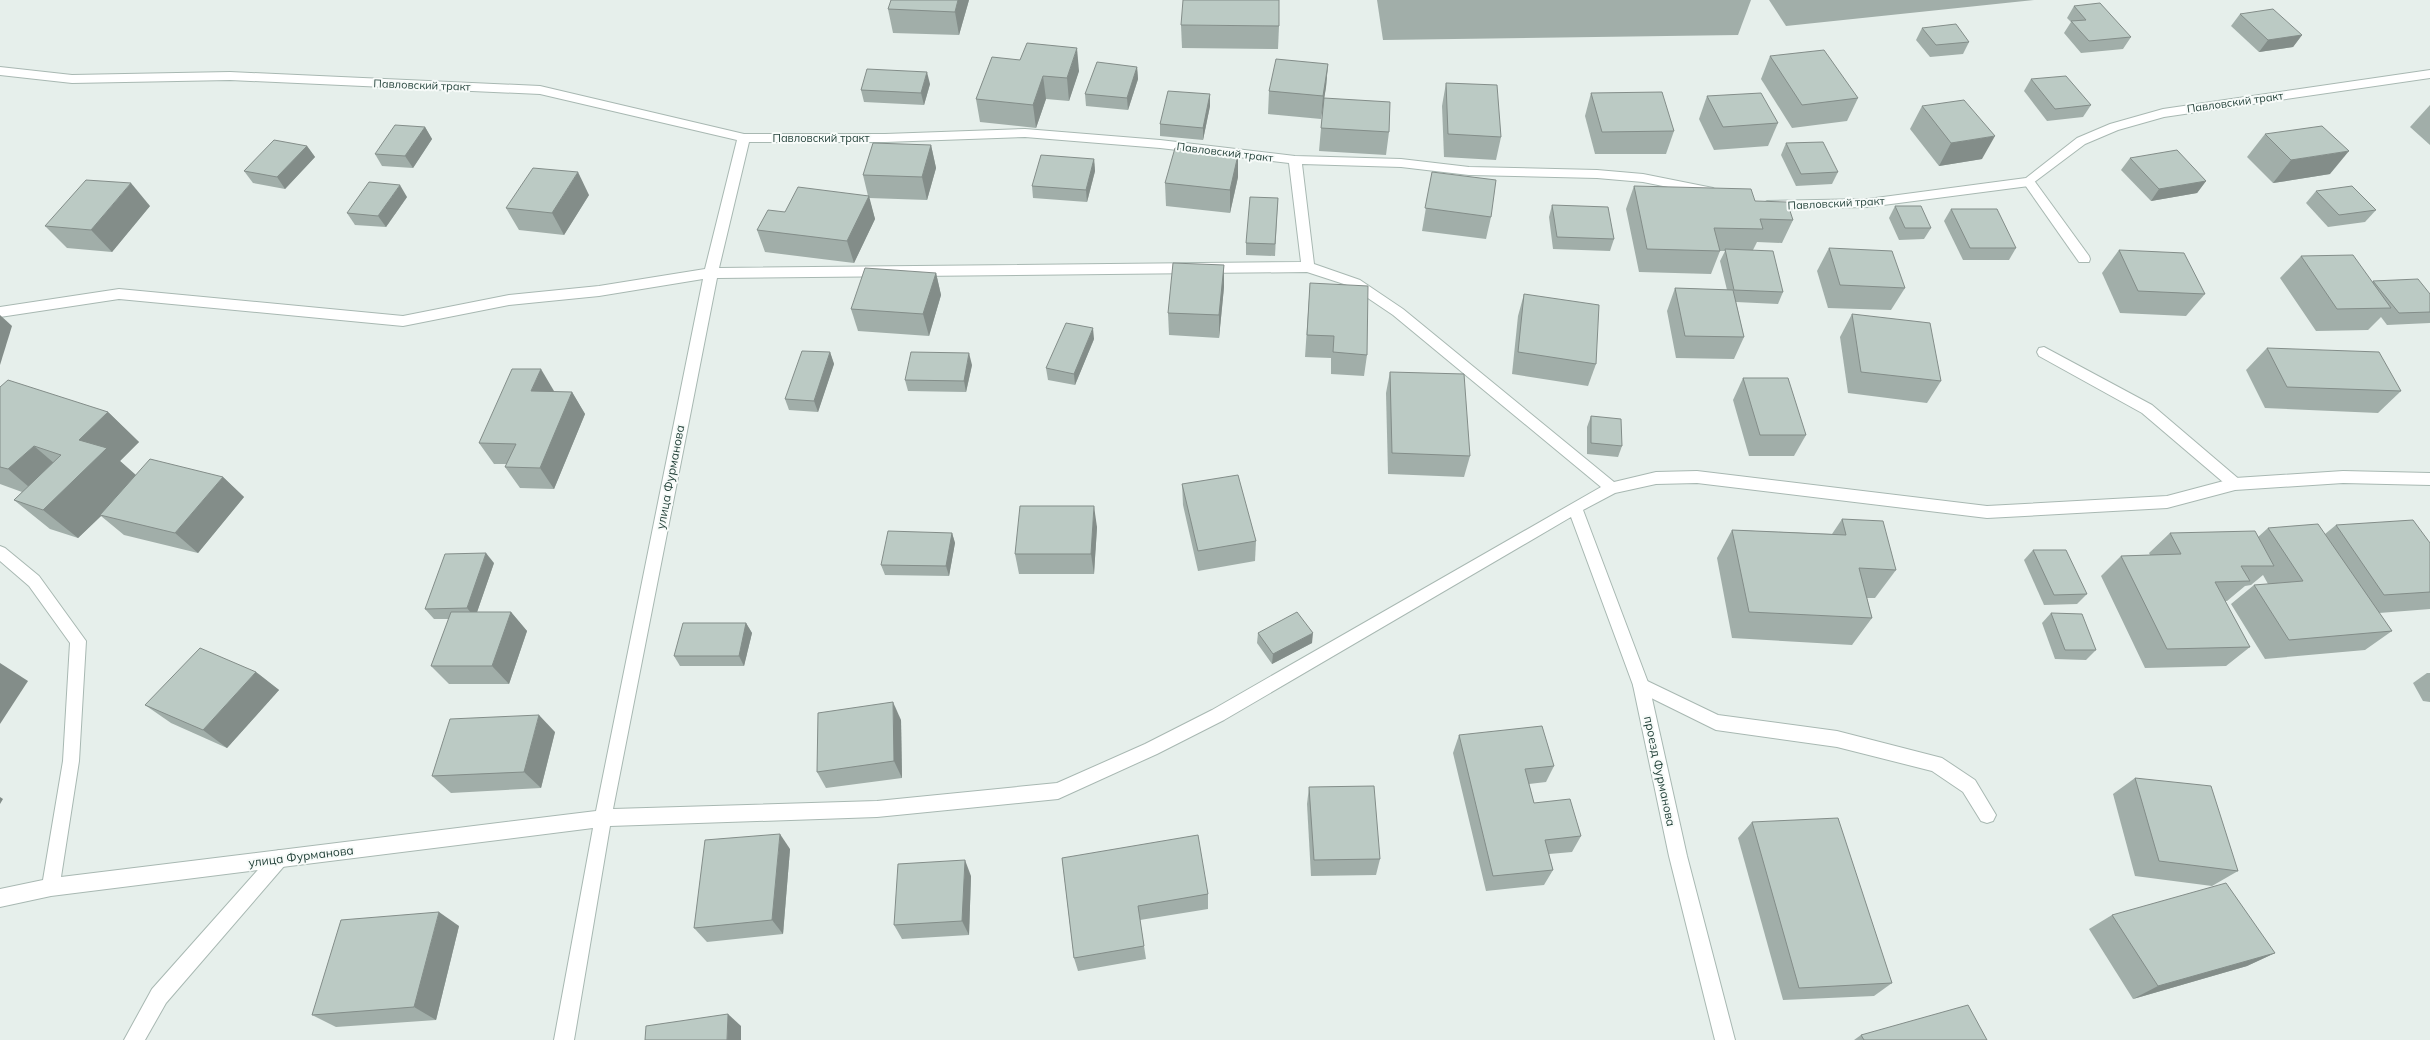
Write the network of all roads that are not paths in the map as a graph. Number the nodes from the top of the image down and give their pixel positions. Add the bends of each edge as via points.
1 (0, 71) edge
2 (2430, 74) edge
3 (744, 138) junction
4 (1295, 160) junction
5 (2029, 182) junction
6 (1727, 196) edge
7 (1755, 202) edge
8 (2084, 258) dead end
9 (1308, 267) junction
10 (711, 273) junction
11 (0, 312) edge
12 (2044, 352) dead end
13 (2430, 479) edge
14 (2235, 484) junction
15 (1612, 488) junction
16 (1575, 507) junction
17 (0, 552) edge
18 (1641, 685) junction
19 (1987, 815) dead end
20 (603, 818) junction
21 (279, 859) junction
22 (51, 887) junction
23 (0, 898) edge
24 (134, 1040) edge
25 (564, 1040) edge
26 (1725, 1040) edge

1 - 3 street, Павловский тракт via 72,79 230,76 540,90
2 - 5 street, Павловский тракт via 2163,113 2114,127 2081,141
3 - 4 street, Павловский тракт via 885,138 1025,132
3 - 10 street, улица Фурманова
4 - 6 street, Павловский тракт via 1401,163 1469,171 1597,174 1642,178
4 - 9 street
5 - 7 street, Павловский тракт via 1868,202 1773,207
5 - 8 street
9 - 10 street
9 - 15 street via 1355,283 1398,312
10 - 11 street via 599,291 510,300 403,321 119,294
10 - 20 street, улица Фурманова
12 - 14 street via 2147,409
13 - 14 street via 2343,477
14 - 15 street via 2167,502 1987,512 1697,477 1656,478
15 - 16 street
16 - 18 street, проезд Фурманова
16 - 20 street via 1218,716 1058,791 878,809
17 - 22 street via 34,581 78,641 71,761
18 - 19 street via 1716,722 1837,739 1936,764 1969,786
18 - 26 street, проезд Фурманова via 1678,856
20 - 21 street, улица Фурманова
20 - 25 street, улица Фурманова
21 - 22 street, улица Фурманова
21 - 24 street via 159,996
22 - 23 street, улица Фурманова

